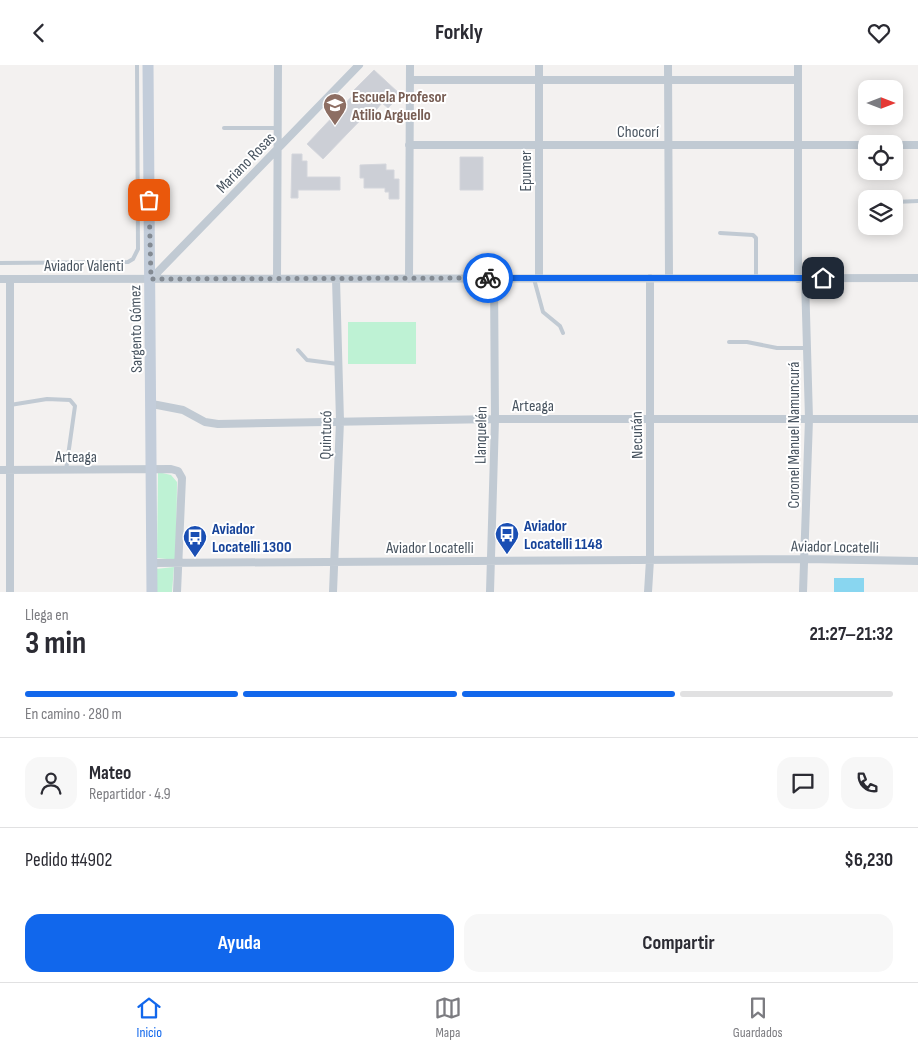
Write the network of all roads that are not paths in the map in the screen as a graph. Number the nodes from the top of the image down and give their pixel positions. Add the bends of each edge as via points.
1 (137, 65) edge
2 (148, 65) edge
3 (278, 65) edge
4 (359, 65) edge
5 (410, 65) edge
6 (539, 65) edge
7 (668, 65) edge
8 (798, 65) edge
9 (410, 80) junction
10 (668, 80) junction
11 (539, 81) junction
12 (798, 81) junction
13 (224, 128) dead end
14 (278, 128) junction
15 (539, 144) junction
16 (409, 145) junction
17 (669, 145) junction
18 (799, 145) junction
19 (858, 145) edge
20 (903, 145) edge
21 (918, 145) edge
22 (278, 148) junction
23 (918, 201) edge
24 (903, 202) edge
25 (720, 233) dead end
26 (0, 263) edge
27 (536, 277) junction
28 (669, 277) junction
29 (494, 278) junction
30 (650, 278) junction
31 (756, 278) junction
32 (918, 278) edge
33 (0, 279) edge
34 (10, 279) junction
35 (151, 279) junction
36 (277, 279) junction
37 (336, 279) junction
38 (409, 279) junction
39 (802, 279) junction
40 (563, 333) dead end
41 (729, 342) dead end
42 (806, 348) junction
43 (298, 350) dead end
44 (338, 364) junction
45 (152, 404) junction
46 (10, 405) junction
47 (495, 419) junction
48 (649, 419) junction
49 (809, 419) junction
50 (918, 419) edge
51 (340, 421) junction
52 (0, 470) edge
53 (10, 470) junction
54 (66, 470) junction
55 (153, 470) junction
56 (806, 559) junction
57 (650, 560) junction
58 (336, 561) junction
59 (492, 561) junction
60 (918, 561) edge
61 (152, 563) junction
62 (179, 563) junction
63 (10, 592) edge
64 (152, 592) edge
65 (176, 592) edge
66 (333, 592) edge
67 (490, 592) edge
68 (648, 592) edge
69 (803, 592) edge

1 - 26 lane via 138,249 133,259 128,262
2 - 35 main road, Sargento Gómez
3 - 14 street
4 - 22 street, Mariano Rosas
5 - 9 street
6 - 11 street, Epumer
7 - 10 street
8 - 12 street, Coronel Manuel Namuncurá
9 - 11 street
9 - 16 street
10 - 11 street
10 - 12 street
10 - 17 street
11 - 15 street, Epumer
12 - 18 street, Coronel Manuel Namuncurá
13 - 14 lane
14 - 22 street
15 - 16 street, Chocorí
15 - 17 street, Chocorí
15 - 27 street, Epumer
16 - 38 street
17 - 18 street, Chocorí
17 - 28 street
18 - 19 street, Chocorí
18 - 39 street, Coronel Manuel Namuncurá
20 - 21 street
22 - 35 street, Mariano Rosas
22 - 36 street
23 - 24 lane
25 - 31 lane via 754,235
27 - 29 street, Aviador Valenti
27 - 30 street, Aviador Valenti
27 - 40 lane via 543,312
28 - 30 street, Aviador Valenti
28 - 31 street, Aviador Valenti
29 - 38 street, Aviador Valenti
29 - 47 street, Llanquelén
30 - 48 street, Necuñán
31 - 39 street, Aviador Valenti
32 - 39 street, Aviador Valenti
33 - 34 street, Aviador Valenti
34 - 35 street, Aviador Valenti
34 - 46 street
35 - 36 street, Aviador Valenti
35 - 45 main road, Sargento Gómez
36 - 37 street, Aviador Valenti
37 - 38 street, Aviador Valenti
37 - 44 street, Quintucó
39 - 42 street, Coronel Manuel Namuncurá
41 - 42 lane
42 - 49 street, Coronel Manuel Namuncurá
43 - 44 lane via 307,360
44 - 51 street, Quintucó
45 - 51 street, Arteaga via 183,410 205,422 218,424
45 - 55 main road, Sargento Gómez
46 - 53 street
46 - 54 lane via 47,399 73,402
47 - 48 street, Arteaga
47 - 51 street, Arteaga
47 - 59 street, Llanquelén
48 - 49 street, Arteaga
48 - 57 street, Necuñán
49 - 50 street, Arteaga
49 - 56 street, Coronel Manuel Namuncurá
51 - 58 street, Quintucó
52 - 53 street, Arteaga
53 - 54 street, Arteaga
53 - 63 street
54 - 55 street, Arteaga
55 - 61 main road, Sargento Gómez
55 - 62 street, Arteaga via 171,469 181,475
56 - 57 street, Aviador Locatelli
56 - 60 street, Aviador Locatelli
56 - 69 street, Coronel Manuel Namuncurá
57 - 59 street, Aviador Locatelli
57 - 68 street, Necuñán
58 - 59 street, Aviador Locatelli
58 - 62 street, Aviador Locatelli
58 - 66 street, Quintucó
59 - 67 street, Llanquelén
61 - 62 street, Aviador Locatelli
61 - 64 main road, Sargento Gómez
62 - 65 street

